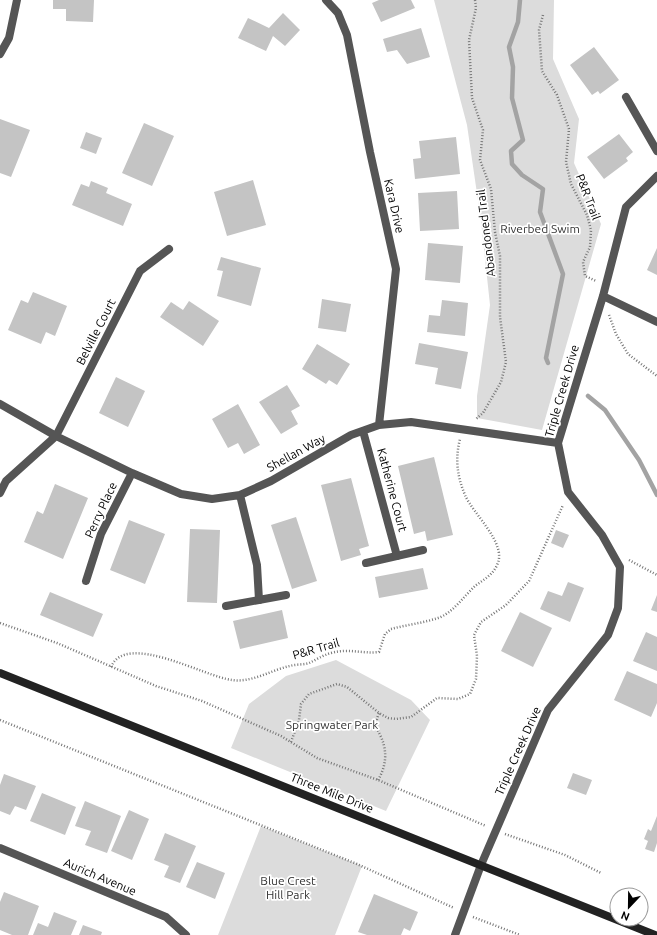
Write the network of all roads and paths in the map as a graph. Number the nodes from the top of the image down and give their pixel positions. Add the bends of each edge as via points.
1 (17, 0) edge
2 (326, 0) edge
3 (475, 0) edge
4 (543, 15) dead end
5 (0, 54) edge
6 (626, 97) dead end
7 (657, 151) edge
8 (657, 176) edge
9 (169, 249) dead end
10 (606, 285) junction
11 (603, 296) junction
12 (600, 306) junction
13 (657, 322) edge
14 (657, 376) edge
15 (0, 404) edge
16 (379, 425) junction
17 (462, 429) junction
18 (363, 431) junction
19 (56, 436) junction
20 (558, 443) junction
21 (132, 473) junction
22 (568, 492) junction
23 (0, 493) edge
24 (240, 495) junction
25 (423, 550) dead end
26 (397, 556) junction
27 (615, 557) junction
28 (366, 564) dead end
29 (657, 575) edge
30 (86, 580) dead end
31 (286, 594) dead end
32 (259, 600) junction
33 (226, 606) dead end
34 (0, 623) edge
35 (111, 667) junction
36 (0, 673) edge
37 (379, 713) junction
38 (0, 720) edge
39 (291, 742) junction
40 (378, 780) junction
41 (496, 830) junction
42 (0, 848) edge
43 (481, 866) junction
44 (601, 873) dead end
45 (464, 913) junction
46 (186, 935) edge
47 (456, 935) edge
48 (520, 935) edge
49 (655, 935) edge

1 - 5 street via 9,38
2 - 16 street, Kara Drive via 338,13 347,35 396,269
3 - 17 path, Abandoned Trail via 476,8 469,40 472,98 484,130 480,160 491,189 500,256 500,317 506,362 501,382 483,413
4 - 10 path, P&R Trail via 539,30 542,71 557,95 569,129 566,162 571,184 587,215 591,230 590,247 583,262 585,276
6 - 7 street
8 - 10 street, Triple Creek Drive via 626,207
9 - 19 street, Belville Court via 140,271
10 - 11 street, Triple Creek Drive
11 - 12 street, Triple Creek Drive
11 - 13 street
12 - 14 path via 610,316 616,334 628,354
12 - 20 street, Triple Creek Drive
15 - 19 street
16 - 17 street, Shellan Way via 411,422
16 - 18 street, Shellan Way
17 - 20 street, Shellan Way
17 - 35 path, P&R Trail via 456,455 457,471 466,497 495,541 499,556 498,565 491,574 439,618 391,629 385,634 379,652 341,651 308,663 269,671 248,680 210,676 163,657 142,654 124,653 114,660
18 - 24 street, Shellan Way
18 - 26 street, Katherine Court
19 - 21 street, Shellan Way
19 - 23 street via 6,481
20 - 22 street, Triple Creek Drive
21 - 24 street, Shellan Way via 181,494 212,499
21 - 30 street, Perry Place via 101,534
22 - 27 street, Triple Creek Drive via 602,535
22 - 37 path via 529,581 506,605 482,622 474,635 477,656 476,679 470,694 458,699 437,698 411,717 388,718
24 - 32 street via 257,565
25 - 26 street
26 - 28 street
27 - 29 path via 631,560
27 - 41 street, Triple Creek Drive via 620,566 618,608 608,635 548,710
31 - 32 street
32 - 33 street
34 - 35 path via 57,643
35 - 39 path via 156,686 202,701
36 - 43 main road, Three Mile Drive
37 - 39 path via 347,687 337,684 320,689 309,694 301,704 299,720
37 - 40 path via 375,723 384,745 385,759 383,772
38 - 45 path via 357,864
39 - 40 path via 317,758
40 - 41 path
41 - 43 street, Triple Creek Drive
41 - 44 path via 565,855
42 - 46 street, Aurich Avenue via 166,917
43 - 45 street, Triple Creek Drive
43 - 49 main road, Three Mile Drive
45 - 47 street, Triple Creek Drive
45 - 48 path

